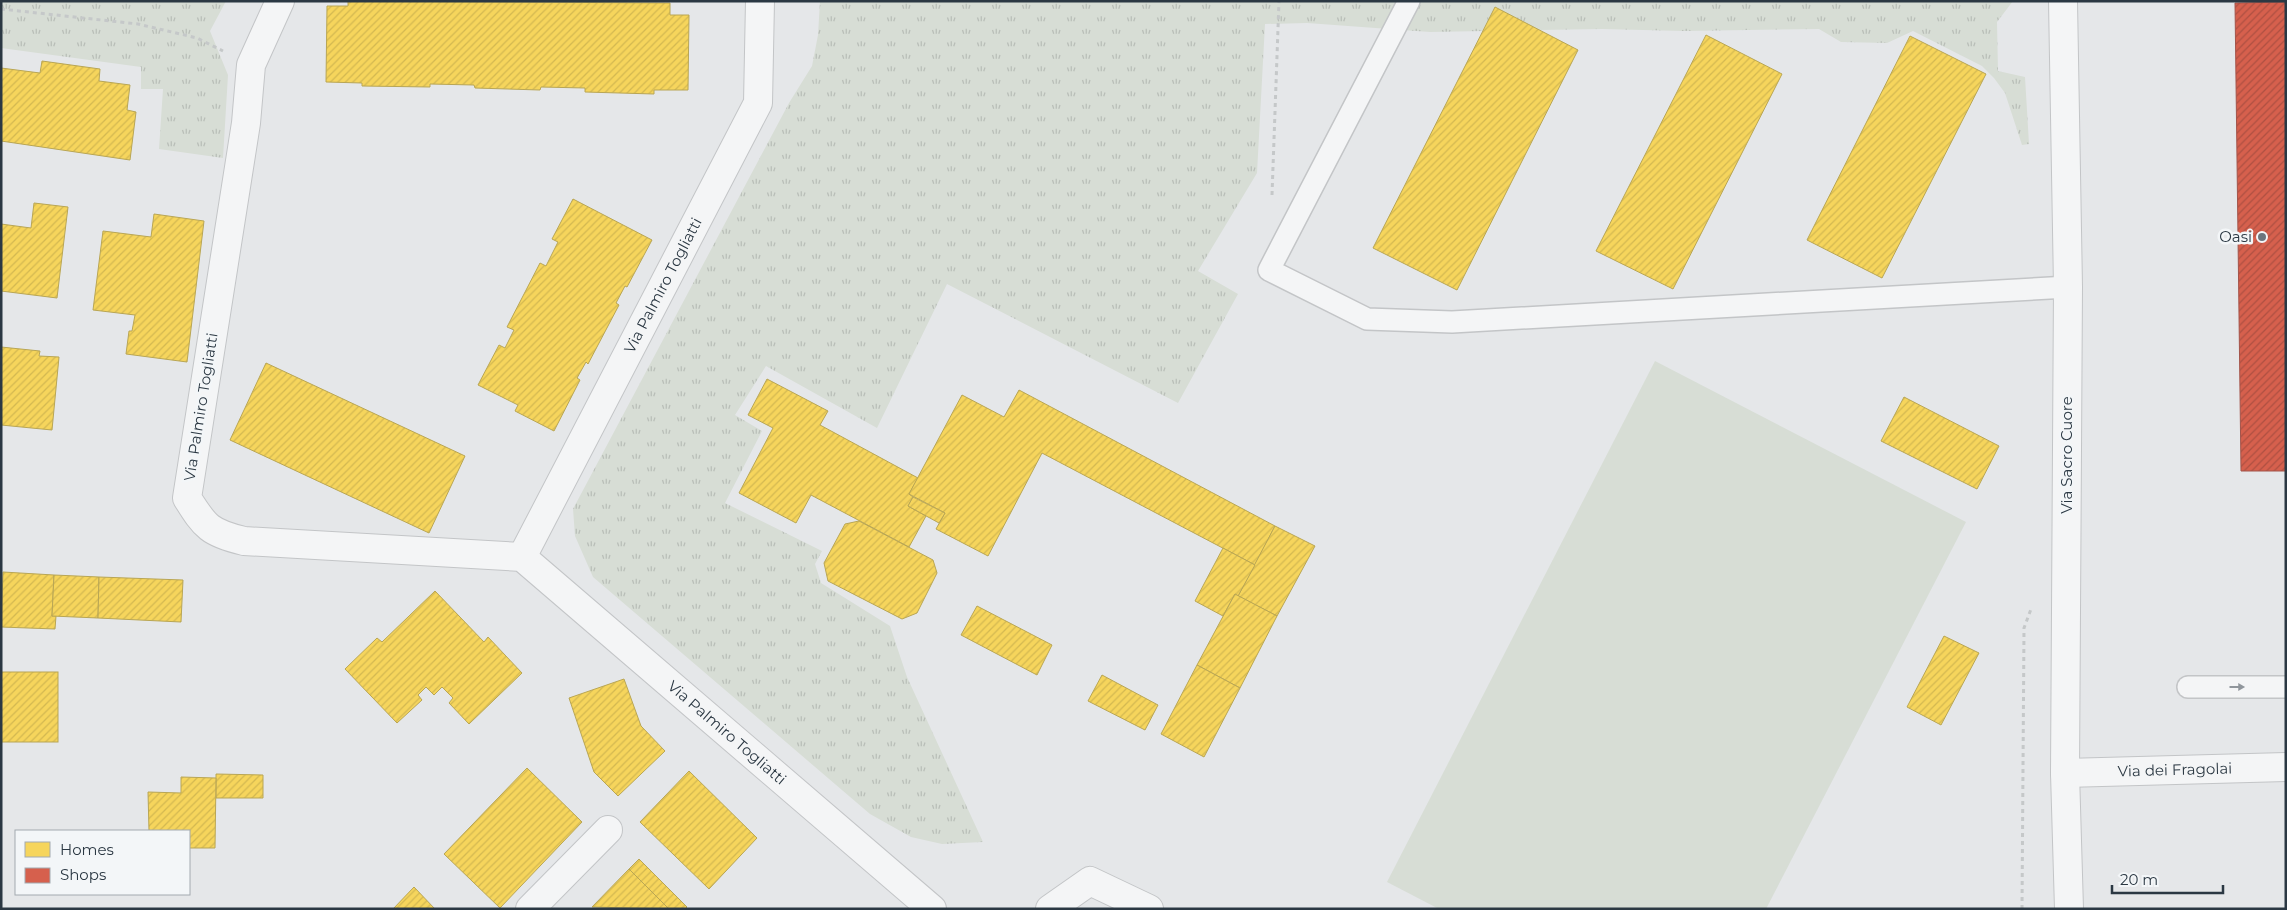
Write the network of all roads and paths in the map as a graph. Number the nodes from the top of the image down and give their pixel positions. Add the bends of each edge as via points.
1 (280, 1) edge
2 (760, 1) edge
3 (1279, 1) edge
4 (1409, 1) edge
5 (2063, 1) edge
6 (1, 8) edge
7 (251, 66) junction
8 (1272, 200) dead end
9 (2068, 287) junction
10 (522, 557) junction
11 (2188, 687) dead end
12 (2286, 687) edge
13 (2286, 767) edge
14 (2065, 773) junction
15 (608, 830) dead end
16 (530, 909) edge
17 (932, 909) edge
18 (1050, 909) edge
19 (1149, 909) edge
20 (2069, 909) edge

1 - 7 street, Via Palmiro Togliatti
2 - 10 street, Via Palmiro Togliatti via 758,103
3 - 8 path
4 - 9 lane via 1269,270 1367,319 1452,322
5 - 9 street, Via Sacro Cuore
6 - 7 path via 138,24 197,38
7 - 10 street, Via Palmiro Togliatti via 246,123 187,498 200,519 219,535 244,541
9 - 14 street, Via Sacro Cuore
10 - 17 street, Via Palmiro Togliatti
11 -> 12 lane
13 - 14 street, Via dei Fragolai
14 - 20 street, Via Sacro Cuore
15 - 16 street
18 - 19 street via 1090,881

